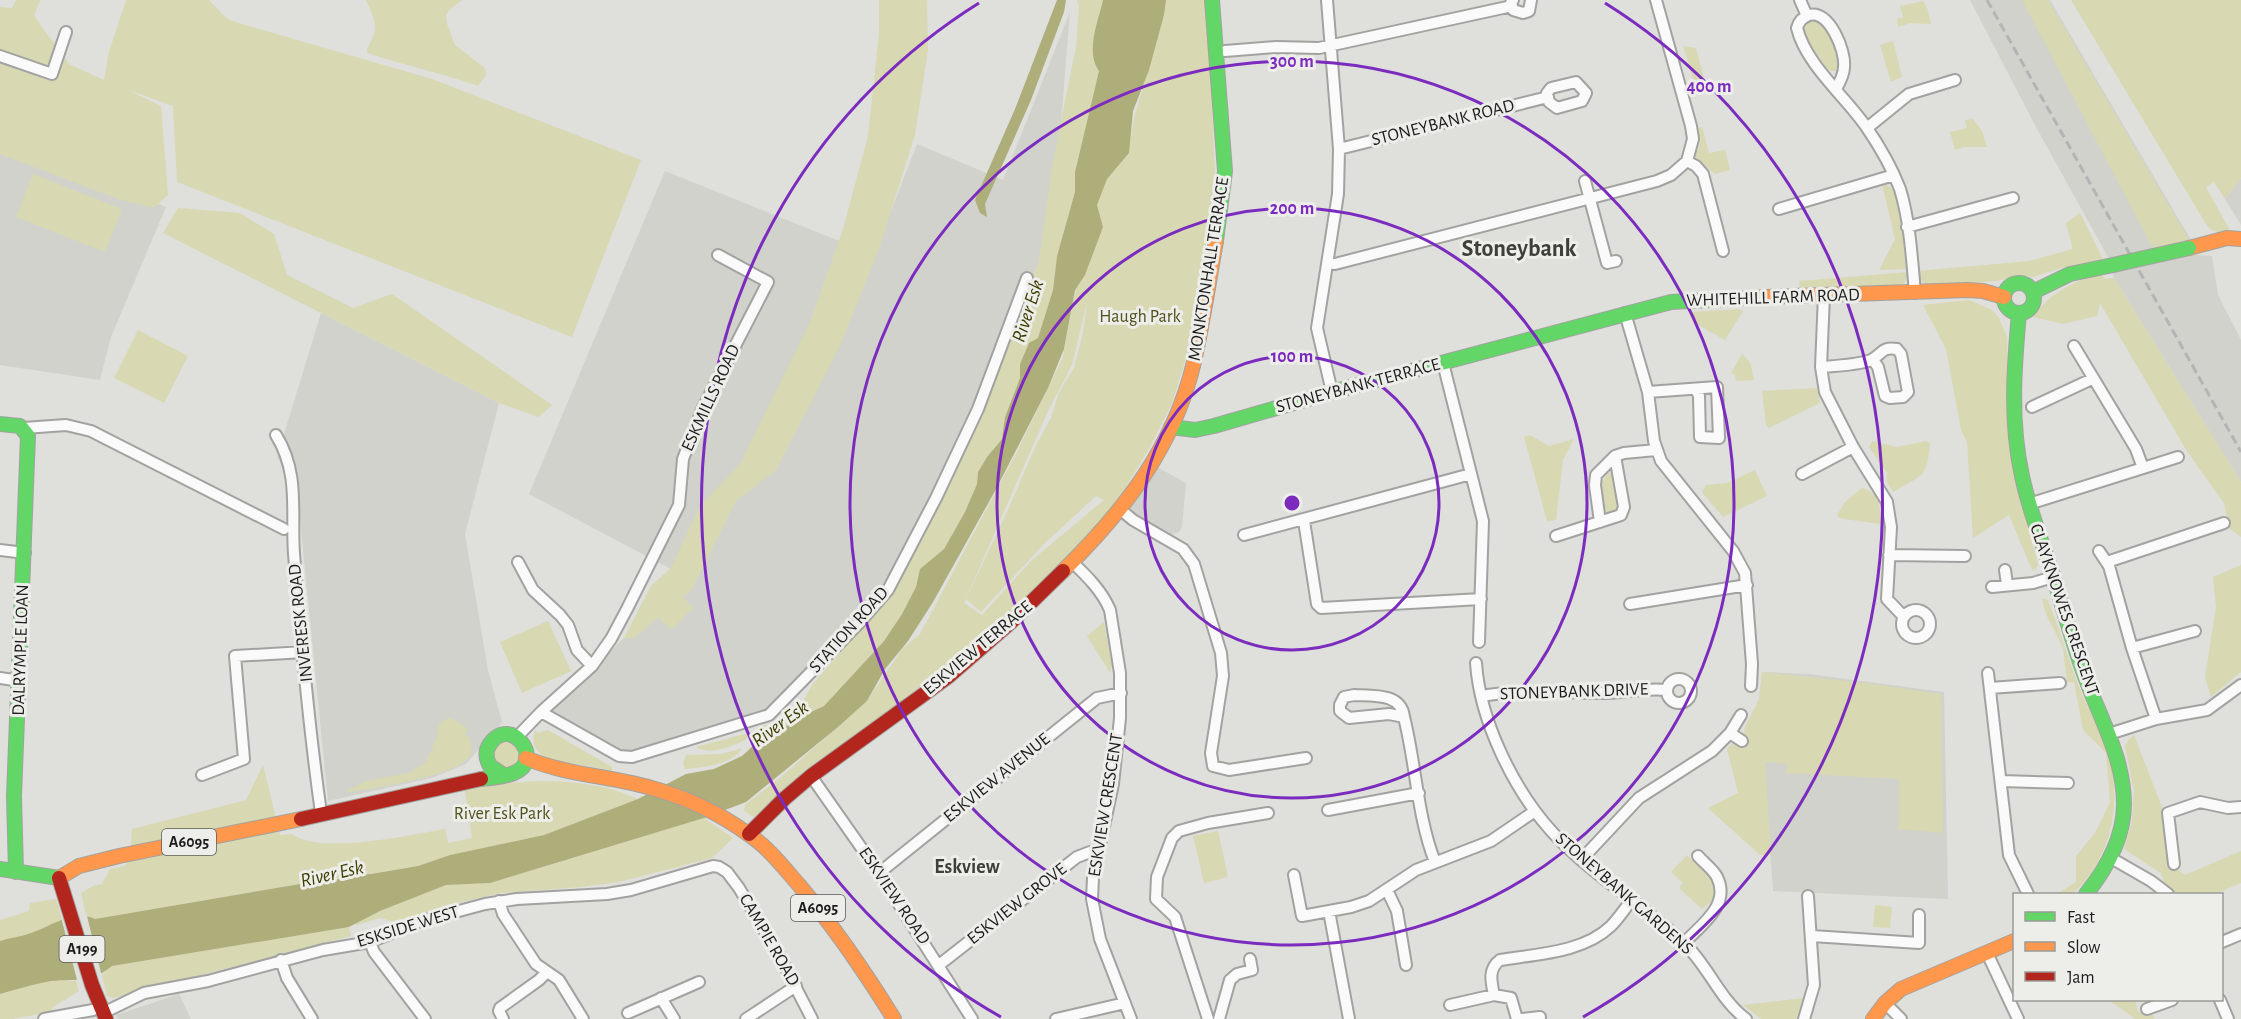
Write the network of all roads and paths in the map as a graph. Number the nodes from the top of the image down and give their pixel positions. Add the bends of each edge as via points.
1 (1212, 0) edge
2 (1327, 0) edge
3 (1531, 0) edge
4 (1656, 0) edge
5 (1800, 0) edge
6 (1512, 3) edge
7 (1807, 16) junction
8 (66, 32) dead end
9 (1332, 45) junction
10 (1225, 51) dead end
11 (0, 56) edge
12 (1955, 80) dead end
13 (1836, 89) junction
14 (1548, 97) dead end
15 (1867, 128) junction
16 (1340, 149) junction
17 (1687, 161) junction
18 (1894, 175) junction
19 (1585, 181) dead end
20 (1589, 198) junction
21 (2013, 198) dead end
22 (1779, 208) dead end
23 (1907, 226) junction
24 (2241, 239) edge
25 (1723, 251) dead end
26 (717, 255) dead end
27 (1616, 261) dead end
28 (1328, 264) junction
29 (1027, 278) dead end
30 (2033, 292) junction
31 (1915, 293) junction
32 (1824, 296) junction
33 (2004, 297) junction
34 (1625, 313) junction
35 (2019, 313) junction
36 (1546, 336) joint
37 (2074, 346) dead end
38 (1873, 360) junction
39 (1443, 363) junction
40 (1821, 368) junction
41 (2092, 379) junction
42 (1696, 389) junction
43 (1332, 392) junction
44 (1648, 392) junction
45 (2032, 407) dead end
46 (0, 424) edge
47 (1171, 427) junction
48 (24, 428) junction
49 (276, 435) dead end
50 (1852, 447) junction
51 (1656, 450) junction
52 (1615, 456) junction
53 (2178, 457) dead end
54 (2143, 468) junction
55 (1471, 474) junction
56 (1802, 474) dead end
57 (2029, 504) junction
58 (1121, 510) junction
59 (1304, 521) junction
60 (1600, 522) junction
61 (2224, 523) dead end
62 (284, 529) dead end
63 (1244, 536) dead end
64 (1556, 536) dead end
65 (0, 550) edge
66 (2099, 552) dead end
67 (25, 553) junction
68 (1889, 555) junction
69 (1965, 556) dead end
70 (518, 562) dead end
71 (1072, 562) junction
72 (2107, 562) junction
73 (2005, 570) dead end
74 (2053, 577) junction
75 (2007, 584) junction
76 (1747, 585) junction
77 (1992, 587) dead end
78 (1481, 599) junction
79 (1636, 600) dead end
80 (1904, 617) dead end
81 (2195, 631) dead end
82 (1479, 642) dead end
83 (2132, 648) junction
84 (304, 652) junction
85 (1476, 663) dead end
86 (592, 666) junction
87 (1988, 673) dead end
88 (0, 678) edge
89 (20, 681) junction
90 (2060, 683) dead end
91 (2241, 685) edge
92 (1750, 686) dead end
93 (1990, 688) junction
94 (1667, 690) dead end
95 (1121, 693) junction
96 (1481, 696) junction
97 (541, 712) junction
98 (1741, 715) dead end
99 (1404, 717) junction
100 (2156, 719) junction
101 (1730, 734) junction
102 (2109, 734) junction
103 (517, 737) junction
104 (1742, 741) dead end
105 (486, 756) junction
106 (1306, 758) dead end
107 (526, 759) junction
108 (502, 774) junction
109 (202, 775) dead end
110 (812, 776) junction
111 (2001, 781) junction
112 (2062, 787) dead end
113 (436, 788) junction
114 (1419, 793) junction
115 (2241, 807) edge
116 (1328, 810) dead end
117 (1535, 811) junction
118 (321, 813) junction
119 (1268, 813) dead end
120 (749, 834) junction
121 (1098, 852) junction
122 (2111, 858) junction
123 (1581, 860) junction
124 (1699, 861) dead end
125 (1435, 862) junction
126 (2174, 864) dead end
127 (719, 867) joint
128 (0, 869) edge
129 (16, 872) junction
130 (879, 873) junction
131 (1294, 875) dead end
132 (58, 878) junction
133 (1387, 890) junction
134 (2028, 893) edge
135 (2087, 893) edge
136 (2167, 893) edge
137 (1808, 896) dead end
138 (1632, 900) junction
139 (499, 901) junction
140 (1329, 911) junction
141 (1919, 915) dead end
142 (2241, 934) edge
143 (1812, 936) junction
144 (2013, 941) edge
145 (370, 942) junction
146 (2223, 942) edge
147 (1684, 943) junction
148 (1987, 953) junction
149 (1250, 959) dead end
150 (281, 960) junction
151 (939, 965) junction
152 (1406, 965) dead end
153 (547, 972) junction
154 (699, 982) dead end
155 (796, 986) junction
156 (1494, 995) junction
157 (662, 998) junction
158 (2012, 998) edge
159 (2167, 1001) edge
160 (2221, 1001) edge
161 (1125, 1003) junction
162 (1885, 1003) junction
163 (1450, 1005) dead end
164 (101, 1009) edge
165 (2147, 1009) dead end
166 (628, 1013) dead end
167 (1540, 1017) dead end
168 (44, 1019) edge
169 (312, 1019) edge
170 (425, 1019) edge
171 (503, 1019) edge
172 (583, 1019) edge
173 (674, 1019) edge
174 (746, 1019) edge
175 (812, 1019) edge
176 (894, 1019) edge
177 (972, 1019) edge
178 (1056, 1019) edge
179 (1131, 1019) edge
180 (1208, 1019) edge
181 (1219, 1019) edge
182 (1349, 1019) edge
183 (1520, 1019) edge
184 (1746, 1019) edge
185 (1804, 1019) edge
186 (1873, 1019) edge
187 (1901, 1019) edge
188 (2018, 1019) edge
189 (2228, 1019) edge

1 - 47 main road, MONKTONHALL TERRACE via 1225,171 1213,266 1194,363
2 - 9 street
3 - 6 street via 1529,11 1522,14 1513,9
4 - 17 street via 1691,126 1693,139
5 - 7 street
6 - 9 street
7 - 13 street via 1798,24 1799,39
7 - 13 street via 1820,15 1825,19 1839,42 1844,69
8 - 11 street via 52,74
9 - 10 street
9 - 16 street
12 - 15 street via 1909,94
13 - 15 street
14 - 16 street, STONEYBANK ROAD
15 - 18 street
16 - 28 street
17 - 20 street via 1657,181
17 - 25 street via 1703,174
18 - 22 street
18 - 23 street
19 - 20 street
20 - 27 street via 1607,263
20 - 28 street
21 - 23 street
23 - 31 street
24 - 30 main road, bridge via 2227,238 2070,274
26 - 86 street, ESKMILLS ROAD via 768,282 702,410 683,459 680,505 611,639
28 - 43 street via 1317,328
29 - 97 street, STATION ROAD via 978,409 888,590 769,715 625,757
30 - 33 main road via 2017,283 2008,288
30 - 35 main road via 2032,306
31 - 32 main road, WHITEHILL FARM ROAD
31 - 33 main road, WHITEHILL FARM ROAD via 1968,290
32 - 34 main road, WHITEHILL FARM ROAD via 1706,299 1671,302
32 - 40 street
33 - 35 main road via 2008,308
34 - 36 main road, WHITEHILL FARM ROAD
34 - 44 street
35 - 57 main road, CLAYKNOWES CRESCENT via 2014,432
36 - 39 main road, STONEYBANK TERRACE
37 - 41 street
38 - 38 street via 1880,352 1897,349 1908,393 1903,397 1885,396
38 - 40 street
39 - 43 main road, STONEYBANK TERRACE
39 - 55 street
40 - 50 street via 1824,392
41 - 45 street
41 - 54 street via 2136,449
42 - 42 street via 1717,387 1719,438 1700,437
42 - 44 street
43 - 47 main road, STONEYBANK TERRACE via 1195,430
44 - 51 street
46 - 48 main road
47 - 58 main road, ESKVIEW TERRACE via 1150,469
48 - 62 street via 66,425 91,431
48 - 67 main road, DALRYMPLE LOAN via 28,436
49 - 84 street, INVERESK ROAD via 292,474 294,553
50 - 56 street
50 - 68 street via 1887,502 1891,527
51 - 52 street
51 - 76 street via 1733,551
52 - 60 street via 1596,475
52 - 60 street via 1624,507 1621,515
53 - 54 street
54 - 57 street
55 - 59 street
55 - 78 street via 1484,521
57 - 74 main road, CLAYKNOWES CRESCENT
58 - 71 main road, ESKVIEW TERRACE
58 - 106 street via 1183,549 1194,564 1221,653 1224,676 1210,753 1214,766 1229,770
59 - 63 street
59 - 78 street via 1317,604 1321,608
60 - 64 street
61 - 72 street
65 - 67 street
66 - 72 street
67 - 89 main road, DALRYMPLE LOAN
68 - 69 street
68 - 80 street via 1887,598
70 - 86 street via 533,590 560,615 577,650
71 - 95 street, ESKVIEW CRESCENT via 1097,588 1110,610
71 - 110 main road, ESKVIEW TERRACE via 949,676
72 - 83 street
73 - 75 street
74 - 75 street
74 - 102 main road, CLAYKNOWES CRESCENT via 2091,693
75 - 77 street
76 - 79 street
76 - 92 street
78 - 82 street
81 - 83 street
83 - 100 street
84 - 109 street via 235,656 244,759
84 - 118 street, INVERESK ROAD
85 - 96 street, STONEYBANK GARDENS
86 - 97 street, ESKMILLS ROAD
87 - 93 street
88 - 89 street
89 - 129 main road, DALRYMPLE LOAN
90 - 93 street
91 - 100 street via 2207,710
93 - 111 street
94 - 96 street, STONEYBANK DRIVE
95 - 121 street, ESKVIEW CRESCENT via 1113,784
95 - 130 street, ESKVIEW AVENUE via 1097,698
96 - 117 street, STONEYBANK GARDENS via 1504,757
97 - 103 street
98 - 101 street
99 - 99 street via 1398,701 1377,696 1344,697 1340,705 1340,711 1349,718 1389,714
99 - 114 street
100 - 102 street
101 - 104 street
101 - 123 street via 1712,751 1639,798
102 - 122 main road, CLAYKNOWES CRESCENT via 2119,761 2124,806 2121,831
103 - 105 main road, A6095 via 505,734 494,739
103 - 107 main road via 525,747
105 - 108 main road via 491,768
105 - 113 main road, A6095 via 476,770
107 - 108 main road, A6095 via 515,773
107 - 120 main road, A6095 via 564,772 613,778 676,796
108 - 113 main road, A6095
110 - 120 main road, ESKVIEW TERRACE
110 - 130 street, ESKVIEW ROAD
111 - 112 street
111 - 134 street via 2009,855
113 - 118 main road, A6095
114 - 116 street
114 - 125 street
115 - 126 street via 2200,802 2168,813
117 - 123 street, STONEYBANK GARDENS
117 - 125 street via 1491,841
118 - 132 main road, A6095 via 119,856 79,866
119 - 180 street via 1179,831 1172,838 1156,878 1156,899 1175,917
120 - 176 main road, A6095 via 783,866 824,915
121 - 151 street, ESKVIEW GROVE via 1077,856
121 - 161 street, ESKVIEW CRESCENT via 1092,898 1094,918
122 - 135 main road, CLAYKNOWES CRESCENT
122 - 136 street
123 - 138 street, STONEYBANK GARDENS
124 - 147 street via 1716,876 1719,904
125 - 133 street
127 - 139 street, ESKSIDE WEST via 607,894
127 - 155 street, CAMPIE ROAD via 739,888
128 - 129 main road
129 - 132 main road
130 - 151 street, ESKVIEW ROAD
131 - 140 street via 1302,916
132 - 164 main road, A199
133 - 140 street via 1369,901
133 - 152 street via 1397,912
137 - 143 street
138 - 147 street, STONEYBANK GARDENS
138 - 156 street via 1598,937 1579,945 1500,960 1491,972
139 - 145 street, ESKSIDE WEST via 418,922
139 - 153 street via 503,914 536,964
140 - 182 street
141 - 143 street via 1919,943
142 - 146 street
143 - 185 street via 1814,985
144 - 148 main road
145 - 150 street, ESKSIDE WEST
145 - 170 street
147 - 184 street, STONEYBANK GARDENS via 1701,960 1728,1004
148 - 158 street
148 - 162 main road via 1900,989
149 - 181 street via 1252,970 1230,980
150 - 164 street, ESKSIDE WEST via 208,981 144,993
150 - 169 street via 287,978
151 - 177 street, ESKVIEW ROAD
153 - 171 street via 500,1008
153 - 172 street via 559,980
154 - 157 street
155 - 174 street
155 - 175 street, CAMPIE ROAD
156 - 163 street
156 - 183 street via 1511,998
157 - 166 street
157 - 173 street
158 - 188 street
159 - 165 street
160 - 189 street
161 - 178 street
161 - 179 street, ESKVIEW CRESCENT
162 - 186 main road
162 - 187 street
164 - 168 street, ESKSIDE WEST
167 - 183 street

